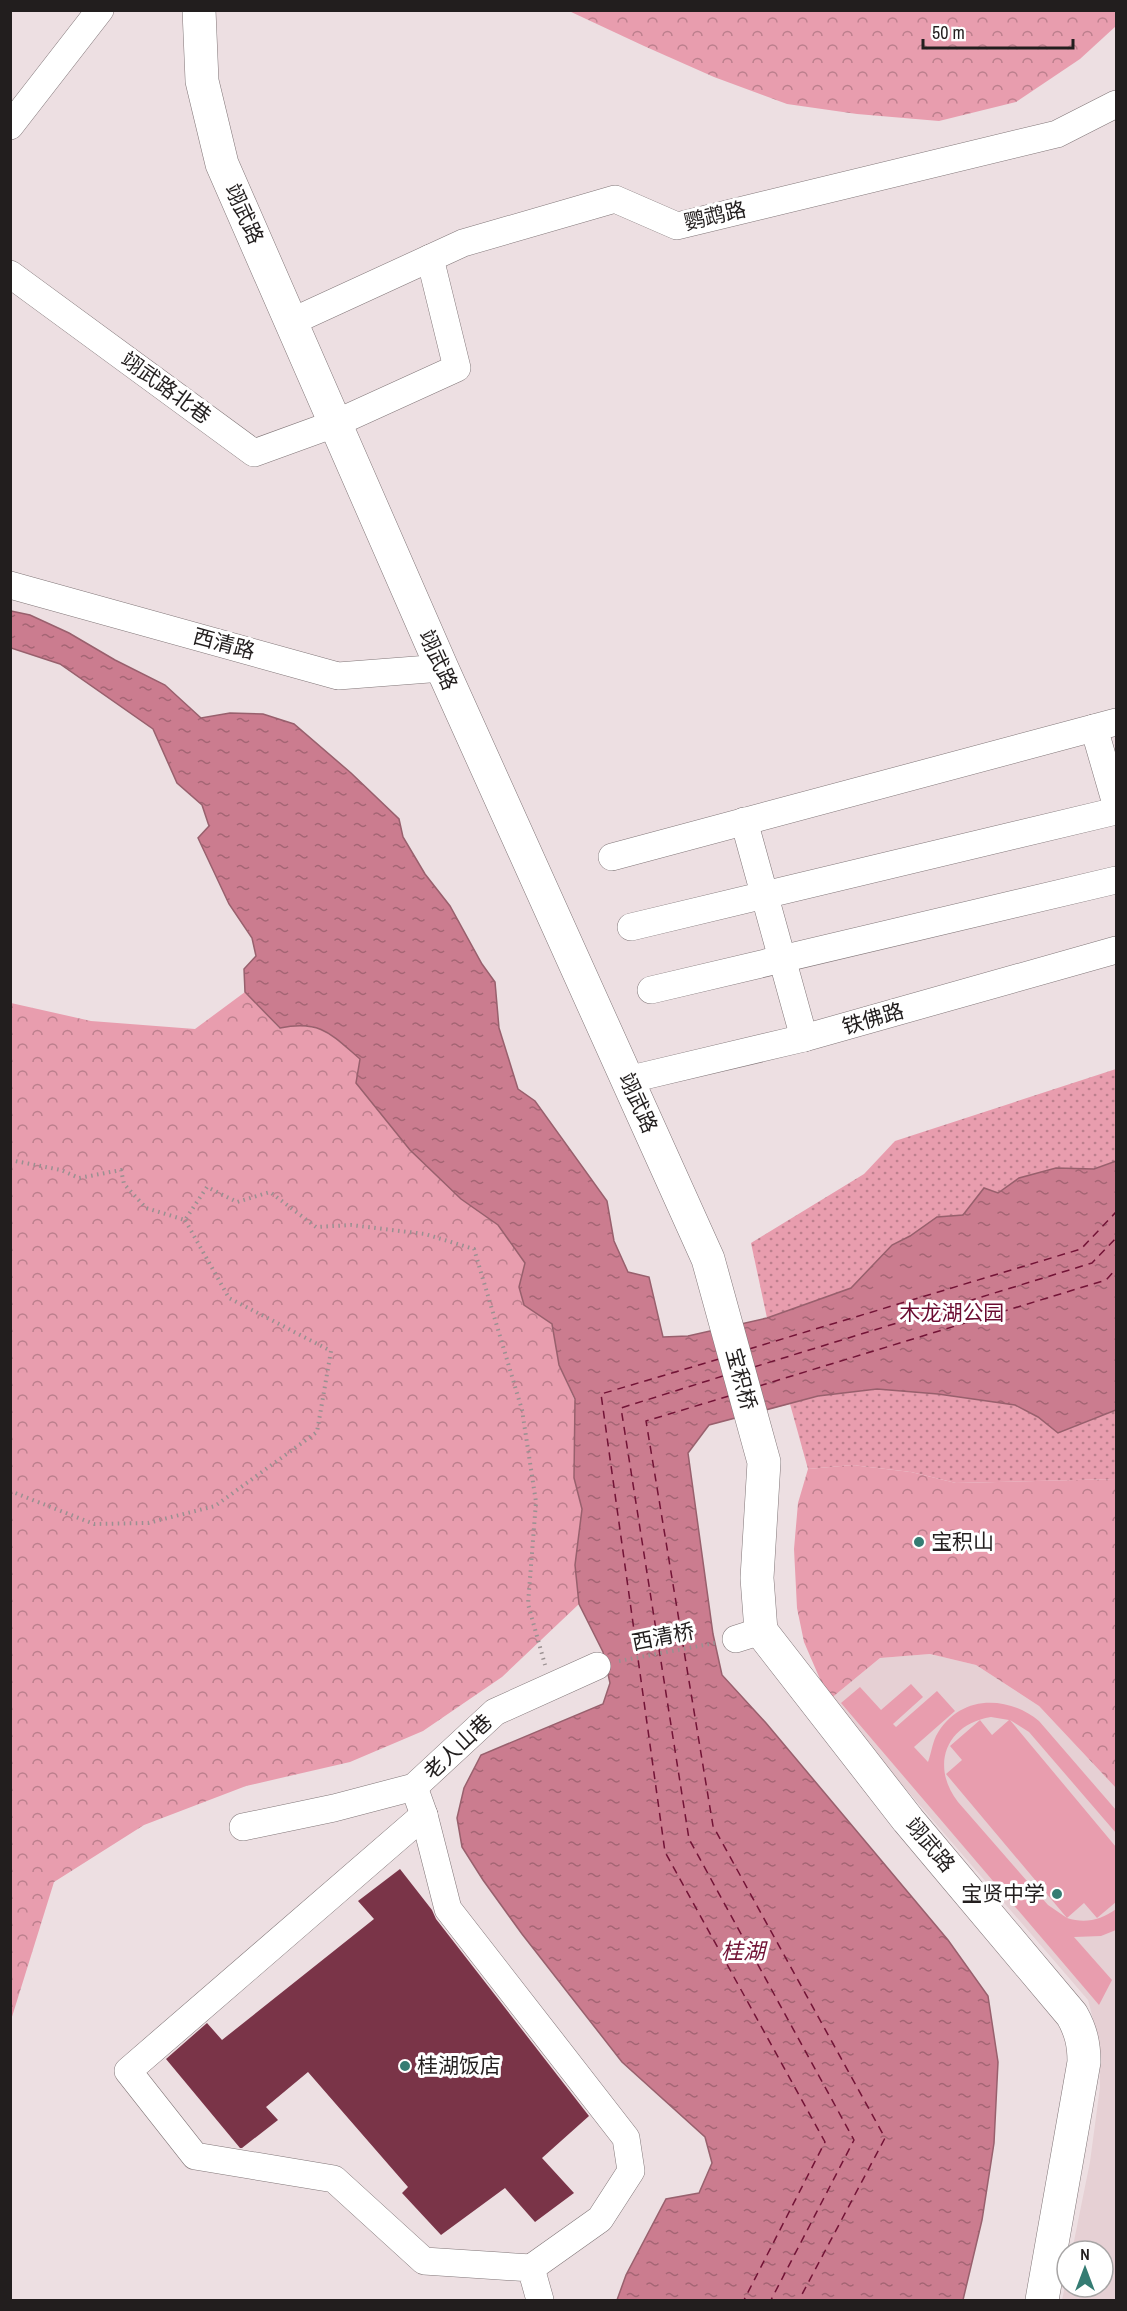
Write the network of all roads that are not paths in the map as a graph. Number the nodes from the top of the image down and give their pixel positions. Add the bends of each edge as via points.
1 (100, 10) edge
2 (199, 10) edge
3 (1116, 104) edge
4 (10, 126) edge
5 (430, 258) junction
6 (10, 274) edge
7 (291, 322) junction
8 (334, 423) junction
9 (10, 585) edge
10 (442, 668) junction
11 (1105, 725) edge
12 (1116, 804) edge
13 (1116, 811) edge
14 (744, 821) junction
15 (612, 857) dead end
16 (1116, 880) edge
17 (764, 895) junction
18 (631, 927) dead end
19 (1116, 950) edge
20 (782, 959) junction
21 (651, 990) dead end
22 (804, 1038) junction
23 (627, 1080) junction
24 (719, 1297) joint
25 (748, 1635) joint
26 (597, 1666) road end
27 (414, 1787) junction
28 (424, 1815) junction
29 (243, 1827) dead end
30 (531, 2268) junction
31 (540, 2301) edge
32 (1042, 2301) edge

1 - 4 street
2 - 7 main road, 翊武路 via 202,81 222,164
3 - 5 street, 鹦鹉路 via 1057,134 677,226 615,199 463,243
5 - 7 street, 鹦鹉路
5 - 8 street via 458,368
6 - 8 street, 翊武路北巷 via 254,453
7 - 8 main road, 翊武路
8 - 10 main road, 翊武路
9 - 10 street, 西清路 via 338,676
10 - 23 main road, 翊武路
11 - 12 street
11 - 14 street
13 - 17 street
14 - 15 street
14 - 17 street
16 - 20 street
17 - 18 street
17 - 20 street
19 - 22 street, 铁佛路
20 - 21 street
20 - 22 street
22 - 23 street, 铁佛路
23 - 24 main road, 翊武路 via 708,1259
24 - 25 main road, 宝积桥 via 764,1462 757,1578
25 - 32 main road, 翊武路 via 1080,2028 1084,2062
26 - 27 street, 老人山巷 via 495,1712
27 - 28 street
27 - 29 street, 老人山巷
28 - 30 street via 448,1909 626,2138 630,2171 600,2219
28 - 30 street via 128,2071 195,2156 334,2179 424,2261
30 - 31 street

